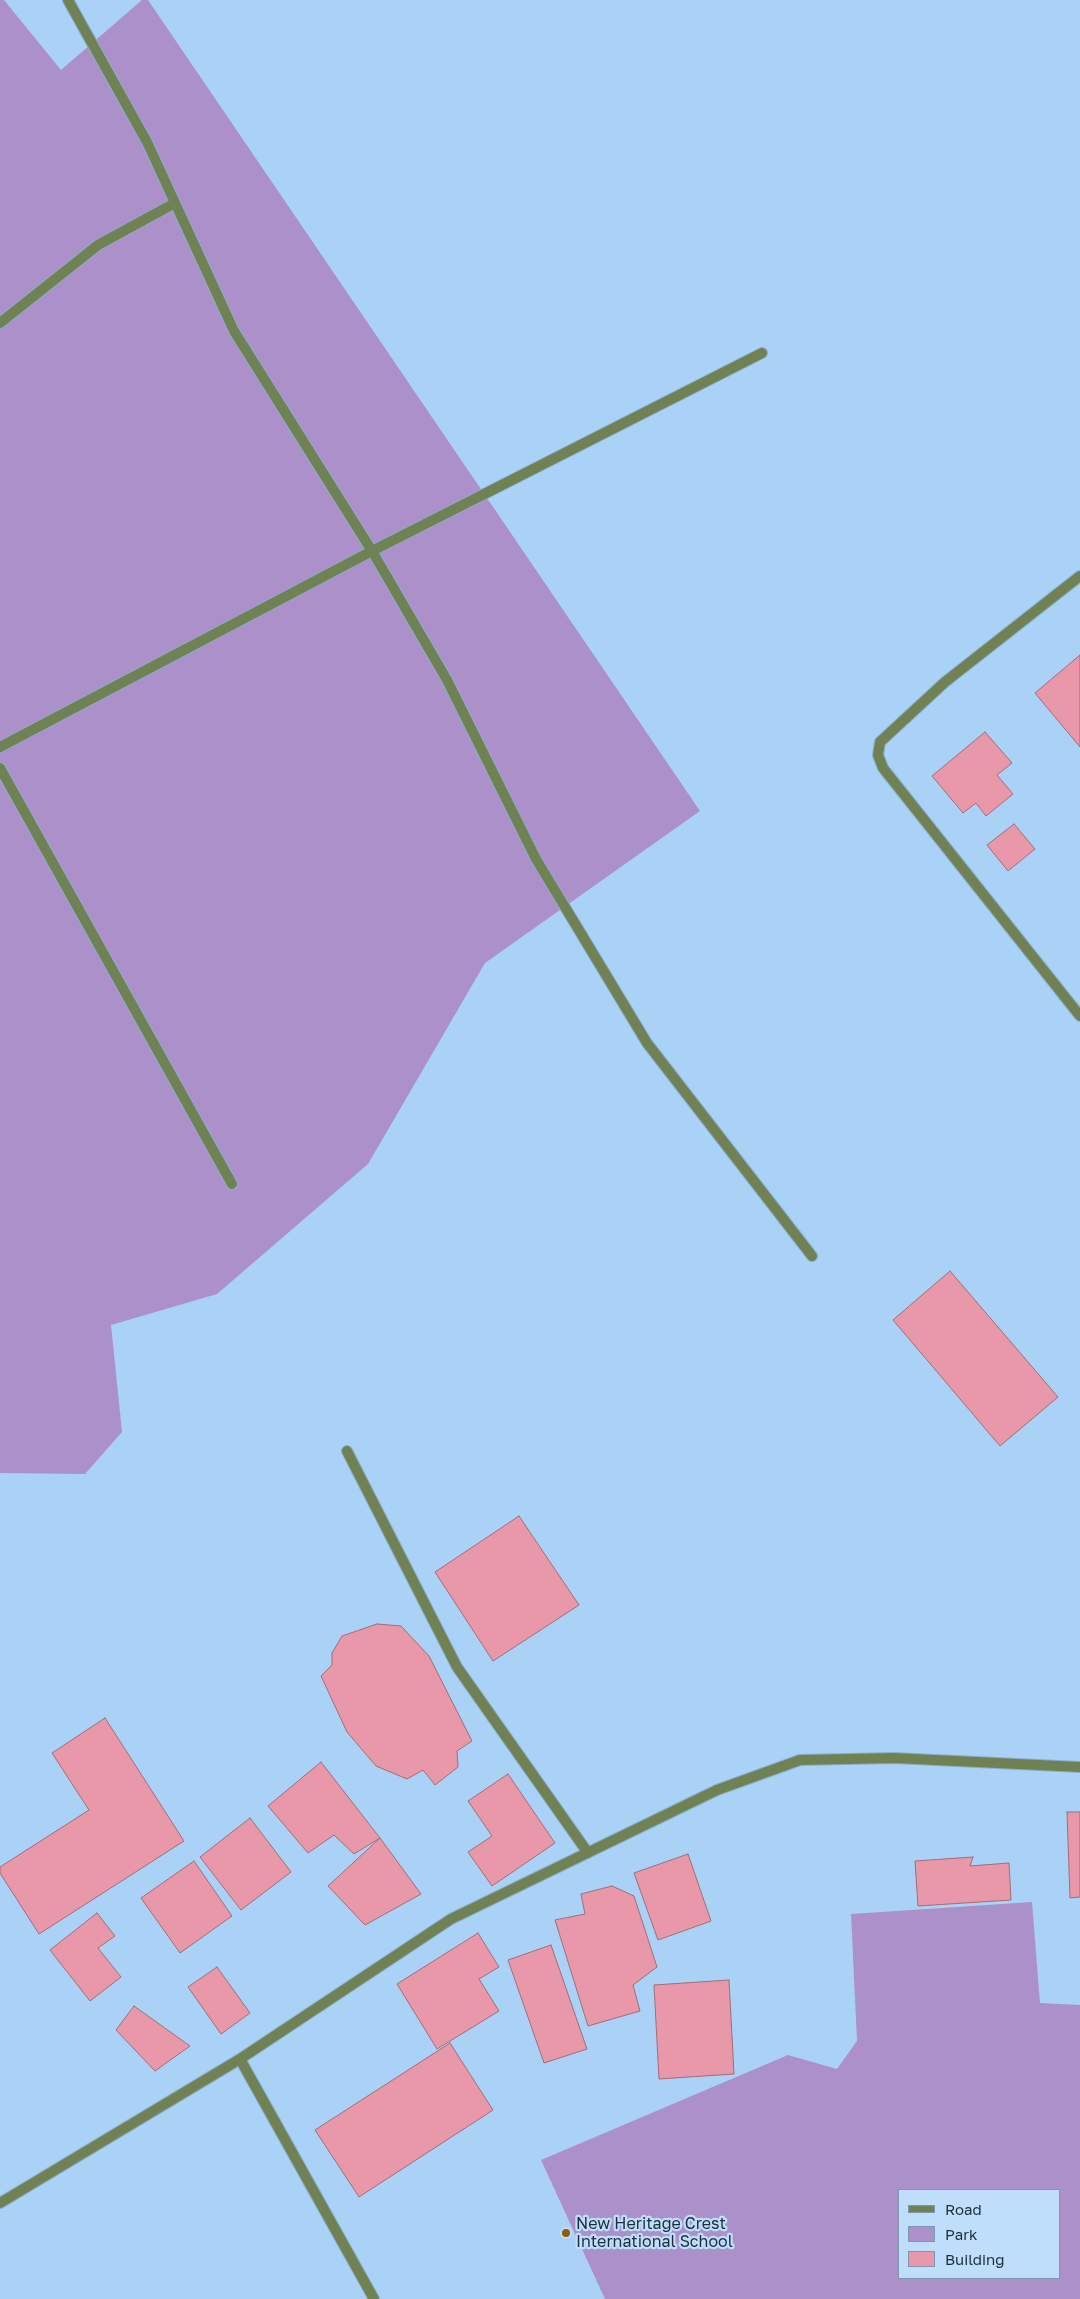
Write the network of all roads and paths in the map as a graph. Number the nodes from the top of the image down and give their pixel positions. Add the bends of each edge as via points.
1 (68, 0) edge
2 (175, 203) junction
3 (0, 323) edge
4 (762, 353) dead end
5 (372, 551) junction
6 (1080, 576) edge
7 (0, 747) edge
8 (0, 768) edge
9 (1080, 1016) edge
10 (232, 1184) dead end
11 (812, 1256) dead end
12 (347, 1452) dead end
13 (1080, 1768) edge
14 (588, 1853) junction
15 (240, 2059) junction
16 (0, 2203) edge
17 (374, 2299) edge

1 - 2 street via 147,142
2 - 3 street via 98,245
2 - 5 street via 234,331
4 - 5 street
5 - 7 street
5 - 11 street via 447,680 536,859 648,1043
6 - 9 street via 945,682 880,742 878,755 883,768
8 - 10 street
12 - 14 street via 457,1667
13 - 14 street via 894,1758 800,1760 717,1790
14 - 15 street via 451,1919
15 - 16 street
15 - 17 street

